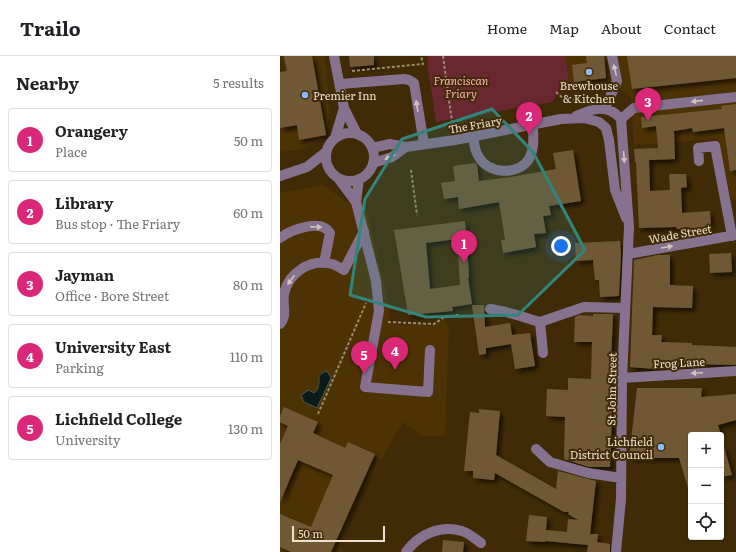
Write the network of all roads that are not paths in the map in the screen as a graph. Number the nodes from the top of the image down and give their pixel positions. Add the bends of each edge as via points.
1 (334, 56) edge
2 (612, 56) edge
3 (340, 84) junction
4 (736, 97) edge
5 (344, 108) junction
6 (605, 109) junction
7 (571, 118) junction
8 (621, 118) junction
9 (603, 125) joint
10 (533, 126) junction
11 (357, 134) junction
12 (473, 137) junction
13 (335, 138) junction
14 (424, 144) junction
15 (406, 147) junction
16 (372, 148) junction
17 (326, 152) junction
18 (699, 161) dead end
19 (373, 163) junction
20 (307, 167) junction
21 (329, 169) junction
22 (280, 176) edge
23 (338, 178) junction
24 (359, 179) junction
25 (356, 202) junction
26 (630, 227) junction
27 (364, 231) junction
28 (734, 236) edge
29 (280, 238) edge
30 (628, 254) junction
31 (324, 263) junction
32 (625, 308) junction
33 (490, 309) dead end
34 (540, 322) junction
35 (280, 324) edge
36 (430, 350) dead end
37 (543, 353) dead end
38 (736, 371) edge
39 (622, 378) junction
40 (536, 449) dead end
41 (621, 478) junction
42 (481, 543) dead end
43 (406, 552) edge
44 (616, 552) edge

1 - 3 street
6 -> 2 street via 617,81
3 - 5 street
14 -> 3 street via 414,83 404,79
4 -> 8 street via 634,108
5 - 11 street
5 - 13 street
6 - 7 street, The Friary via 593,109
6 - 8 street
7 - 9 street, The Friary via 584,118
7 - 10 street, The Friary
8 -> 26 street, St John Street
9 - 26 street, St John Street via 609,140 615,190
10 - 12 street, The Friary
10 - 12 street via 532,153 523,166 514,169 495,170 485,165 478,157
11 - 13 street via 349,133
11 - 16 street via 366,139
12 - 14 street, The Friary
13 - 17 street
14 - 15 street, The Friary
15 - 16 street, The Friary via 390,144
15 -> 19 street, The Friary via 392,158
16 - 19 street
17 - 20 street
17 - 21 street
18 - 28 street via 698,148 715,146
19 - 24 street via 366,175
20 - 21 street
20 - 22 street
21 - 23 street
23 - 24 street via 353,181
23 - 25 street
24 - 25 street
25 - 27 street
26 - 30 street, St John Street
27 - 31 street via 344,270
27 - 36 street via 376,281 379,311 365,387 428,392
30 -> 28 street, Wade Street
29 -> 31 street via 307,227 328,229 330,233
30 - 32 street, St John Street
31 -> 35 street via 302,268 291,279 284,294 284,320
32 - 34 street via 584,307
32 - 39 street, St John Street
33 - 34 street
34 - 37 street
38 -> 39 street, Frog Lane
39 - 41 street, St John Street
40 - 41 street via 550,462 588,473
41 - 44 street, St John Street
42 - 43 street via 463,531 440,530 424,534 414,541

